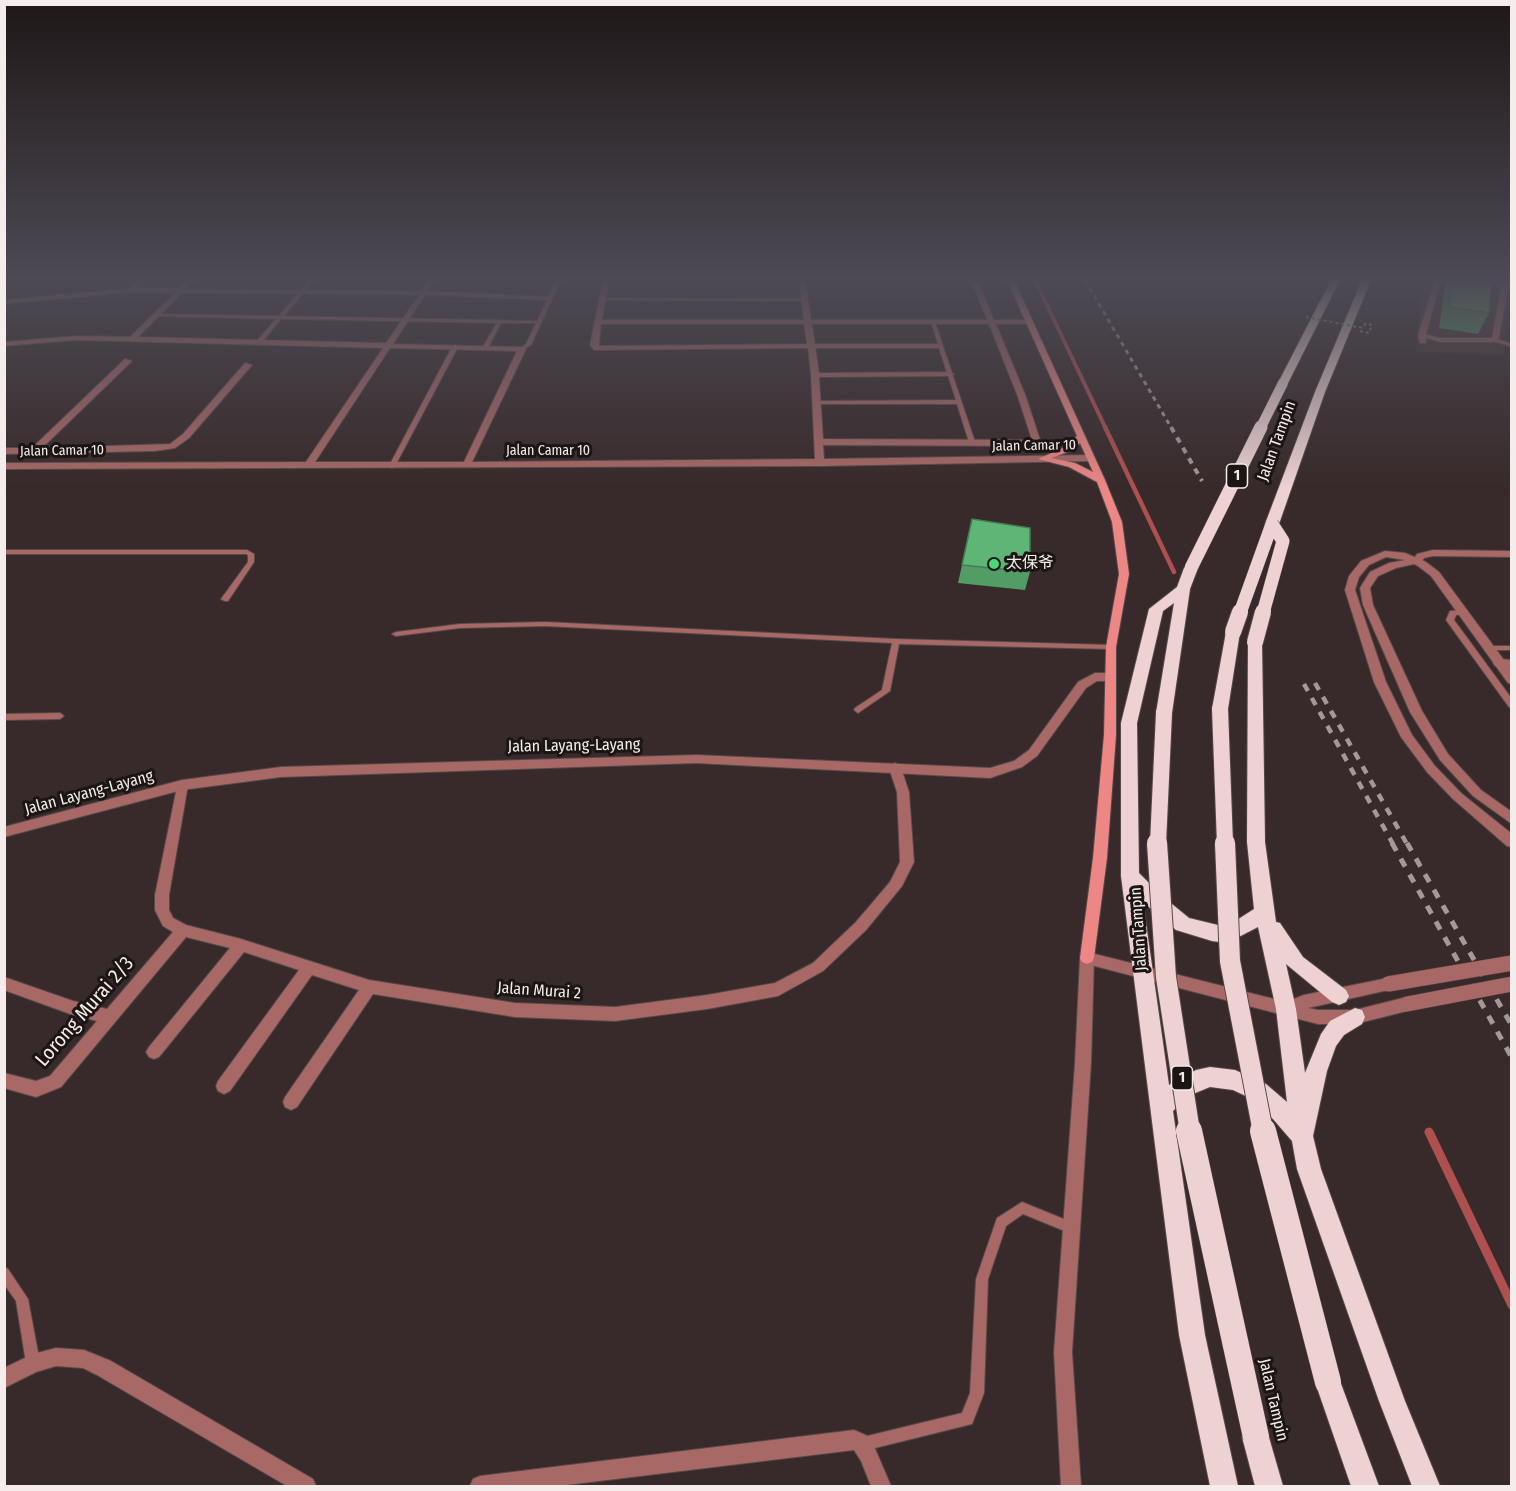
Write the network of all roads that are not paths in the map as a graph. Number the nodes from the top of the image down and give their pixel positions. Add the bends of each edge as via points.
1 (522, 349) edge
2 (385, 350) edge
3 (453, 350) edge
4 (812, 350) edge
5 (941, 350) edge
6 (1002, 350) edge
7 (1042, 350) edge
8 (1300, 350) edge
9 (1338, 350) edge
10 (128, 361) dead end
11 (248, 365) dead end
12 (950, 374) junction
13 (815, 375) junction
14 (959, 402) junction
15 (817, 403) junction
16 (1082, 437) junction
17 (819, 442) junction
18 (972, 442) junction
19 (1037, 443) junction
20 (35, 450) junction
21 (4, 451) edge
22 (1091, 458) junction
23 (1042, 459) junction
24 (820, 463) junction
25 (467, 464) junction
26 (392, 465) junction
27 (4, 466) edge
28 (308, 466) junction
29 (1101, 480) junction
30 (1272, 524) junction
31 (4, 552) edge
32 (1512, 554) edge
33 (1417, 561) junction
34 (1183, 589) junction
35 (225, 599) dead end
36 (1463, 612) junction
37 (396, 634) dead end
38 (896, 641) junction
39 (1111, 647) junction
40 (1488, 648) junction
41 (1512, 648) edge
42 (1505, 663) edge
43 (1109, 677) junction
44 (1512, 680) edge
45 (1512, 705) edge
46 (858, 710) dead end
47 (60, 716) dead end
48 (4, 717) edge
49 (895, 768) junction
50 (182, 785) junction
51 (1512, 819) edge
52 (4, 832) edge
53 (1512, 842) edge
54 (1130, 876) junction
55 (1264, 913) junction
56 (183, 930) junction
57 (241, 945) junction
58 (1087, 958) junction
59 (1512, 963) edge
60 (309, 968) junction
61 (1143, 972) junction
62 (4, 983) edge
63 (1512, 984) edge
64 (369, 987) junction
65 (1339, 996) junction
66 (1286, 1009) junction
67 (111, 1017) junction
68 (1355, 1017) junction
69 (154, 1052) dead end
70 (4, 1080) edge
71 (224, 1086) dead end
72 (291, 1102) dead end
73 (1161, 1108) junction
74 (1302, 1136) junction
75 (1071, 1228) junction
76 (4, 1272) edge
77 (33, 1364) junction
78 (4, 1379) edge
79 (854, 1442) junction
80 (306, 1486) edge
81 (483, 1486) edge
82 (881, 1486) edge
83 (1071, 1486) edge
84 (1224, 1486) edge
85 (1269, 1486) edge
86 (1365, 1486) edge
87 (1426, 1486) edge

1 - 25 street
2 - 28 street
3 - 26 lane
4 - 13 street
5 - 12 lane
6 - 19 street via 1023,397
7 - 16 main road
8 - 34 highway, Jalan Tampin / 1, bridge
9 - 30 highway, Jalan Tampin
10 - 20 street
11 - 20 street via 186,436 172,446
12 - 13 street
12 - 14 lane
13 - 15 street
14 - 15 lane
14 - 18 lane
15 - 17 street
16 - 22 main road
16 - 23 main road via 1068,449
17 - 18 street
17 - 24 street
18 - 19 street
19 - 23 street
20 - 21 street
22 - 23 street, Jalan Camar 10
22 - 29 main road
23 - 24 street, Jalan Camar 10
23 - 29 main road via 1072,465
24 - 25 street, Jalan Camar 10
25 - 26 street, Jalan Camar 10
26 - 28 street, Jalan Camar 10
27 - 28 street, Jalan Camar 10
29 - 39 main road via 1117,522 1124,574
30 - 55 highway, bridge via 1283,541 1255,642 1256,842
30 - 86 highway, Jalan Tampin, bridge via 1233,633 1220,709 1230,961 1264,1136 1328,1382
31 - 35 lane via 248,552 251,562
32 - 33 street via 1433,553 1420,556
33 - 36 street via 1435,574
33 - 51 street via 1374,573 1365,588 1368,605 1416,712 1444,757 1477,793
33 - 53 street via 1385,554 1365,563 1354,576 1350,590 1380,682 1407,737 1431,769
34 - 54 highway via 1156,609 1129,723
34 - 85 highway, Jalan Tampin / 1, bridge via 1164,713 1157,836 1166,977 1194,1161
36 - 40 street
36 - 45 lane via 1453,613 1450,620
37 - 38 lane via 460,626 546,624
38 - 39 lane
38 - 46 lane via 886,691
39 - 43 main road
40 - 41 lane
40 - 42 street
42 - 44 street
43 - 49 street, Jalan Layang-Layang via 1095,676 1082,685 1033,753 1018,764 990,773
43 - 58 main road via 1110,735
47 - 48 lane
49 - 50 street, Jalan Layang-Layang via 696,759 281,772
49 - 64 street, Jalan Murai 2 via 903,792 907,862 895,886 818,967 778,989 615,1014 515,1010
50 - 52 street, Jalan Layang-Layang
50 - 56 street, Jalan Murai 2 via 162,910 168,922
54 - 55 highway via 1183,924 1212,933 1227,935
54 - 61 highway
55 - 65 highway via 1296,963
55 - 66 highway
56 - 57 street, Jalan Murai 2
56 - 67 street, Lorong Murai 2/3
57 - 60 street, Jalan Murai 2
57 - 69 street
58 - 61 street
58 - 75 street
59 - 65 street, bridge
60 - 64 street, Jalan Murai 2
60 - 71 street
61 - 66 street
61 - 73 highway
62 - 67 street
63 - 68 street, bridge
64 - 72 street
65 - 66 street
66 - 68 street via 1318,1017
66 - 74 highway
67 - 70 street, Lorong Murai 2/3 via 54,1082 30,1089
68 - 74 highway via 1337,1028 1328,1041 1316,1071
73 - 74 highway via 1196,1080 1235,1080 1258,1091
73 - 84 highway via 1192,1335
74 - 87 highway via 1309,1169
75 - 79 lane via 1022,1208 1001,1222 982,1279 977,1393 967,1419
75 - 83 street via 1063,1352
76 - 77 lane via 22,1299
77 - 78 street
77 - 80 street via 56,1357 84,1359
79 - 81 street
79 - 82 street via 870,1455

